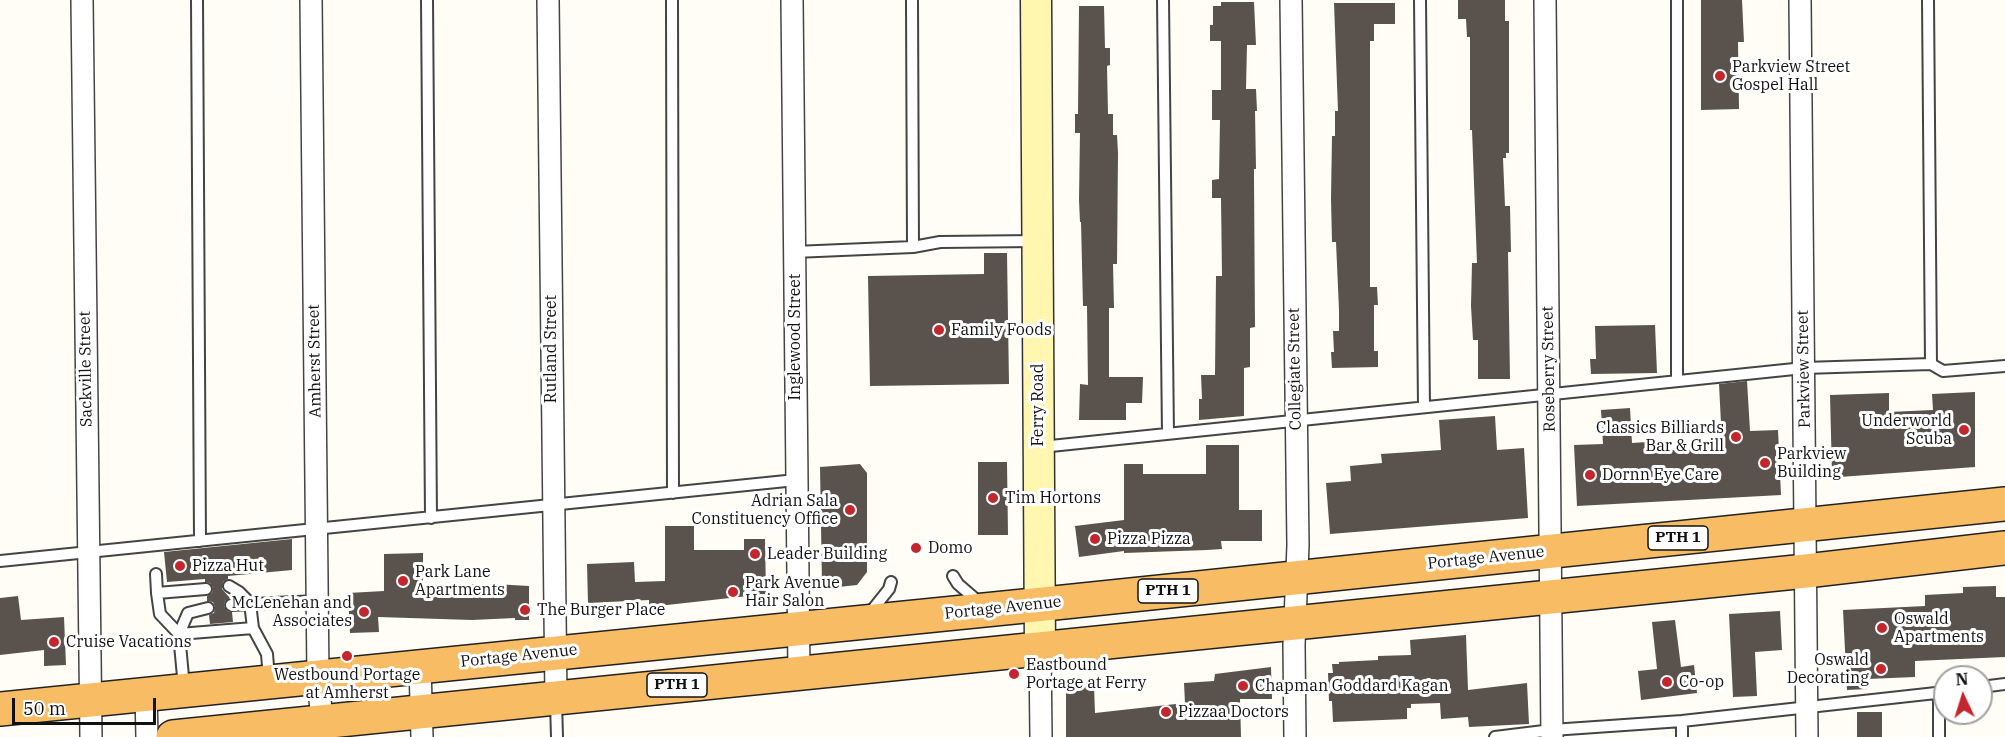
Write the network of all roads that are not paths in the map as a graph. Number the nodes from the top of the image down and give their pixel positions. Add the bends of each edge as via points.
1 (82, 0) edge
2 (197, 0) edge
3 (311, 0) edge
4 (427, 0) edge
5 (548, 0) edge
6 (672, 0) edge
7 (792, 0) edge
8 (912, 0) edge
9 (1036, 0) edge
10 (1163, 0) edge
11 (1291, 0) edge
12 (1420, 0) edge
13 (1545, 0) edge
14 (1677, 0) edge
15 (1800, 0) edge
16 (1928, 0) edge
17 (1037, 241) junction
18 (913, 247) junction
19 (794, 252) junction
20 (1931, 364) junction
21 (2005, 366) edge
22 (1804, 368) junction
23 (1677, 380) junction
24 (1549, 393) junction
25 (1424, 407) junction
26 (1296, 421) junction
27 (1168, 434) junction
28 (1038, 447) junction
29 (796, 480) junction
30 (674, 493) junction
31 (2005, 504) edge
32 (553, 505) junction
33 (431, 518) junction
34 (1805, 524) junction
35 (317, 530) junction
36 (200, 541) junction
37 (2005, 548) edge
38 (1550, 551) junction
39 (88, 552) junction
40 (0, 561) edge
41 (1806, 571) junction
42 (156, 574) dead end
43 (953, 576) dead end
44 (1297, 576) junction
45 (891, 582) dead end
46 (229, 586) dead end
47 (206, 589) dead end
48 (157, 593) junction
49 (1551, 596) junction
50 (318, 602) junction
51 (250, 603) junction
52 (1040, 604) junction
53 (231, 605) dead end
54 (208, 608) dead end
55 (987, 610) junction
56 (863, 622) junction
57 (1295, 622) junction
58 (253, 628) junction
59 (797, 628) junction
60 (179, 634) junction
61 (1040, 648) junction
62 (554, 652) junction
63 (420, 666) junction
64 (799, 673) junction
65 (318, 677) junction
66 (269, 682) junction
67 (185, 690) junction
68 (146, 694) junction
69 (1933, 694) edge
70 (556, 699) junction
71 (89, 700) junction
72 (1807, 707) junction
73 (0, 709) edge
74 (1682, 721) junction
75 (322, 722) junction
76 (422, 724) edge
77 (1552, 734) edge
78 (91, 737) edge
79 (147, 737) edge
80 (173, 737) edge
81 (556, 737) edge
82 (1041, 737) edge
83 (1295, 737) edge
84 (1495, 737) edge
85 (1682, 737) edge
86 (1807, 737) edge

1 - 39 street, Sackville Street
2 - 36 lane
3 - 35 street, Amherst Street
4 - 33 lane
5 - 32 street, Rutland Street
6 - 30 lane
7 - 19 street, Inglewood Street
8 - 18 lane
9 - 17 main road, Ferry Road
10 - 27 lane
11 - 26 street, Collegiate Street
12 - 25 lane
13 - 24 street, Roseberry Street
14 - 23 lane
15 - 22 street, Parkview Street
16 - 20 lane
17 - 18 lane via 940,242
17 - 28 main road, Ferry Road
18 - 19 lane
19 - 29 street, Inglewood Street
20 - 21 lane via 1943,371
20 - 22 lane
22 - 23 lane
22 - 34 street, Parkview Street
23 - 24 lane
24 - 25 lane
24 - 38 street, Roseberry Street
25 - 26 lane
26 - 27 lane
26 - 44 street, Collegiate Street
27 - 28 lane
28 - 52 main road, Ferry Road
29 - 30 lane
29 - 59 street, Inglewood Street
30 - 32 lane
31 - 34 highway, Portage Avenue / PTH 1
32 - 33 lane
32 - 62 street, Rutland Street
33 - 35 lane
34 - 38 highway, Portage Avenue / PTH 1
34 - 41 street, Parkview Street
35 - 36 lane
35 - 50 street, Amherst Street
36 - 39 lane
37 - 41 highway, PTH 1
38 - 44 highway, Portage Avenue / PTH 1
38 - 49 street, Roseberry Street
39 - 40 lane
39 - 71 street, Sackville Street
41 - 49 highway, PTH 1
41 - 72 street, Parkview Street
42 - 48 lane
43 - 55 lane
44 - 52 highway, Portage Avenue / PTH 1
44 - 57 street, Collegiate Street
45 - 56 lane
46 - 51 lane
47 - 48 lane
48 - 60 lane via 160,614
49 - 57 highway, PTH 1
49 - 77 street, Roseberry Street
50 - 51 lane
50 - 65 street, Amherst Street
51 - 53 lane
51 - 58 lane
52 - 55 highway, Portage Avenue / PTH 1
52 - 61 main road, Ferry Road
54 - 60 lane via 188,613
55 - 56 highway, Portage Avenue / PTH 1
56 - 59 highway, Portage Avenue / PTH 1
57 - 61 highway, PTH 1
57 - 83 street, Collegiate Street
58 - 60 lane
58 - 66 lane via 267,654
59 - 62 highway, Portage Avenue / PTH 1
59 - 64 street, Inglewood Street
60 - 67 lane
61 - 64 highway, PTH 1
61 - 82 street, Ferry Road
62 - 63 highway, Portage Avenue / PTH 1
62 - 70 street, Rutland Street
63 - 65 highway, Portage Avenue / PTH 1
63 - 76 street
64 - 70 highway, PTH 1
65 - 66 highway, Portage Avenue / PTH 1
65 - 75 street, Amherst Street
66 - 67 highway, Portage Avenue / PTH 1
67 - 68 highway, Portage Avenue / PTH 1
68 - 71 highway, Portage Avenue / PTH 1
68 - 79 street
69 - 72 lane
70 - 76 highway, PTH 1
70 - 81 lane
71 - 73 highway, Portage Avenue / PTH 1
71 - 78 street, Sackville Street
72 - 74 lane
72 - 86 street, Parkview Street
74 - 77 lane
74 - 85 lane
75 - 76 highway, PTH 1
75 - 80 highway, PTH 1
77 - 84 lane

